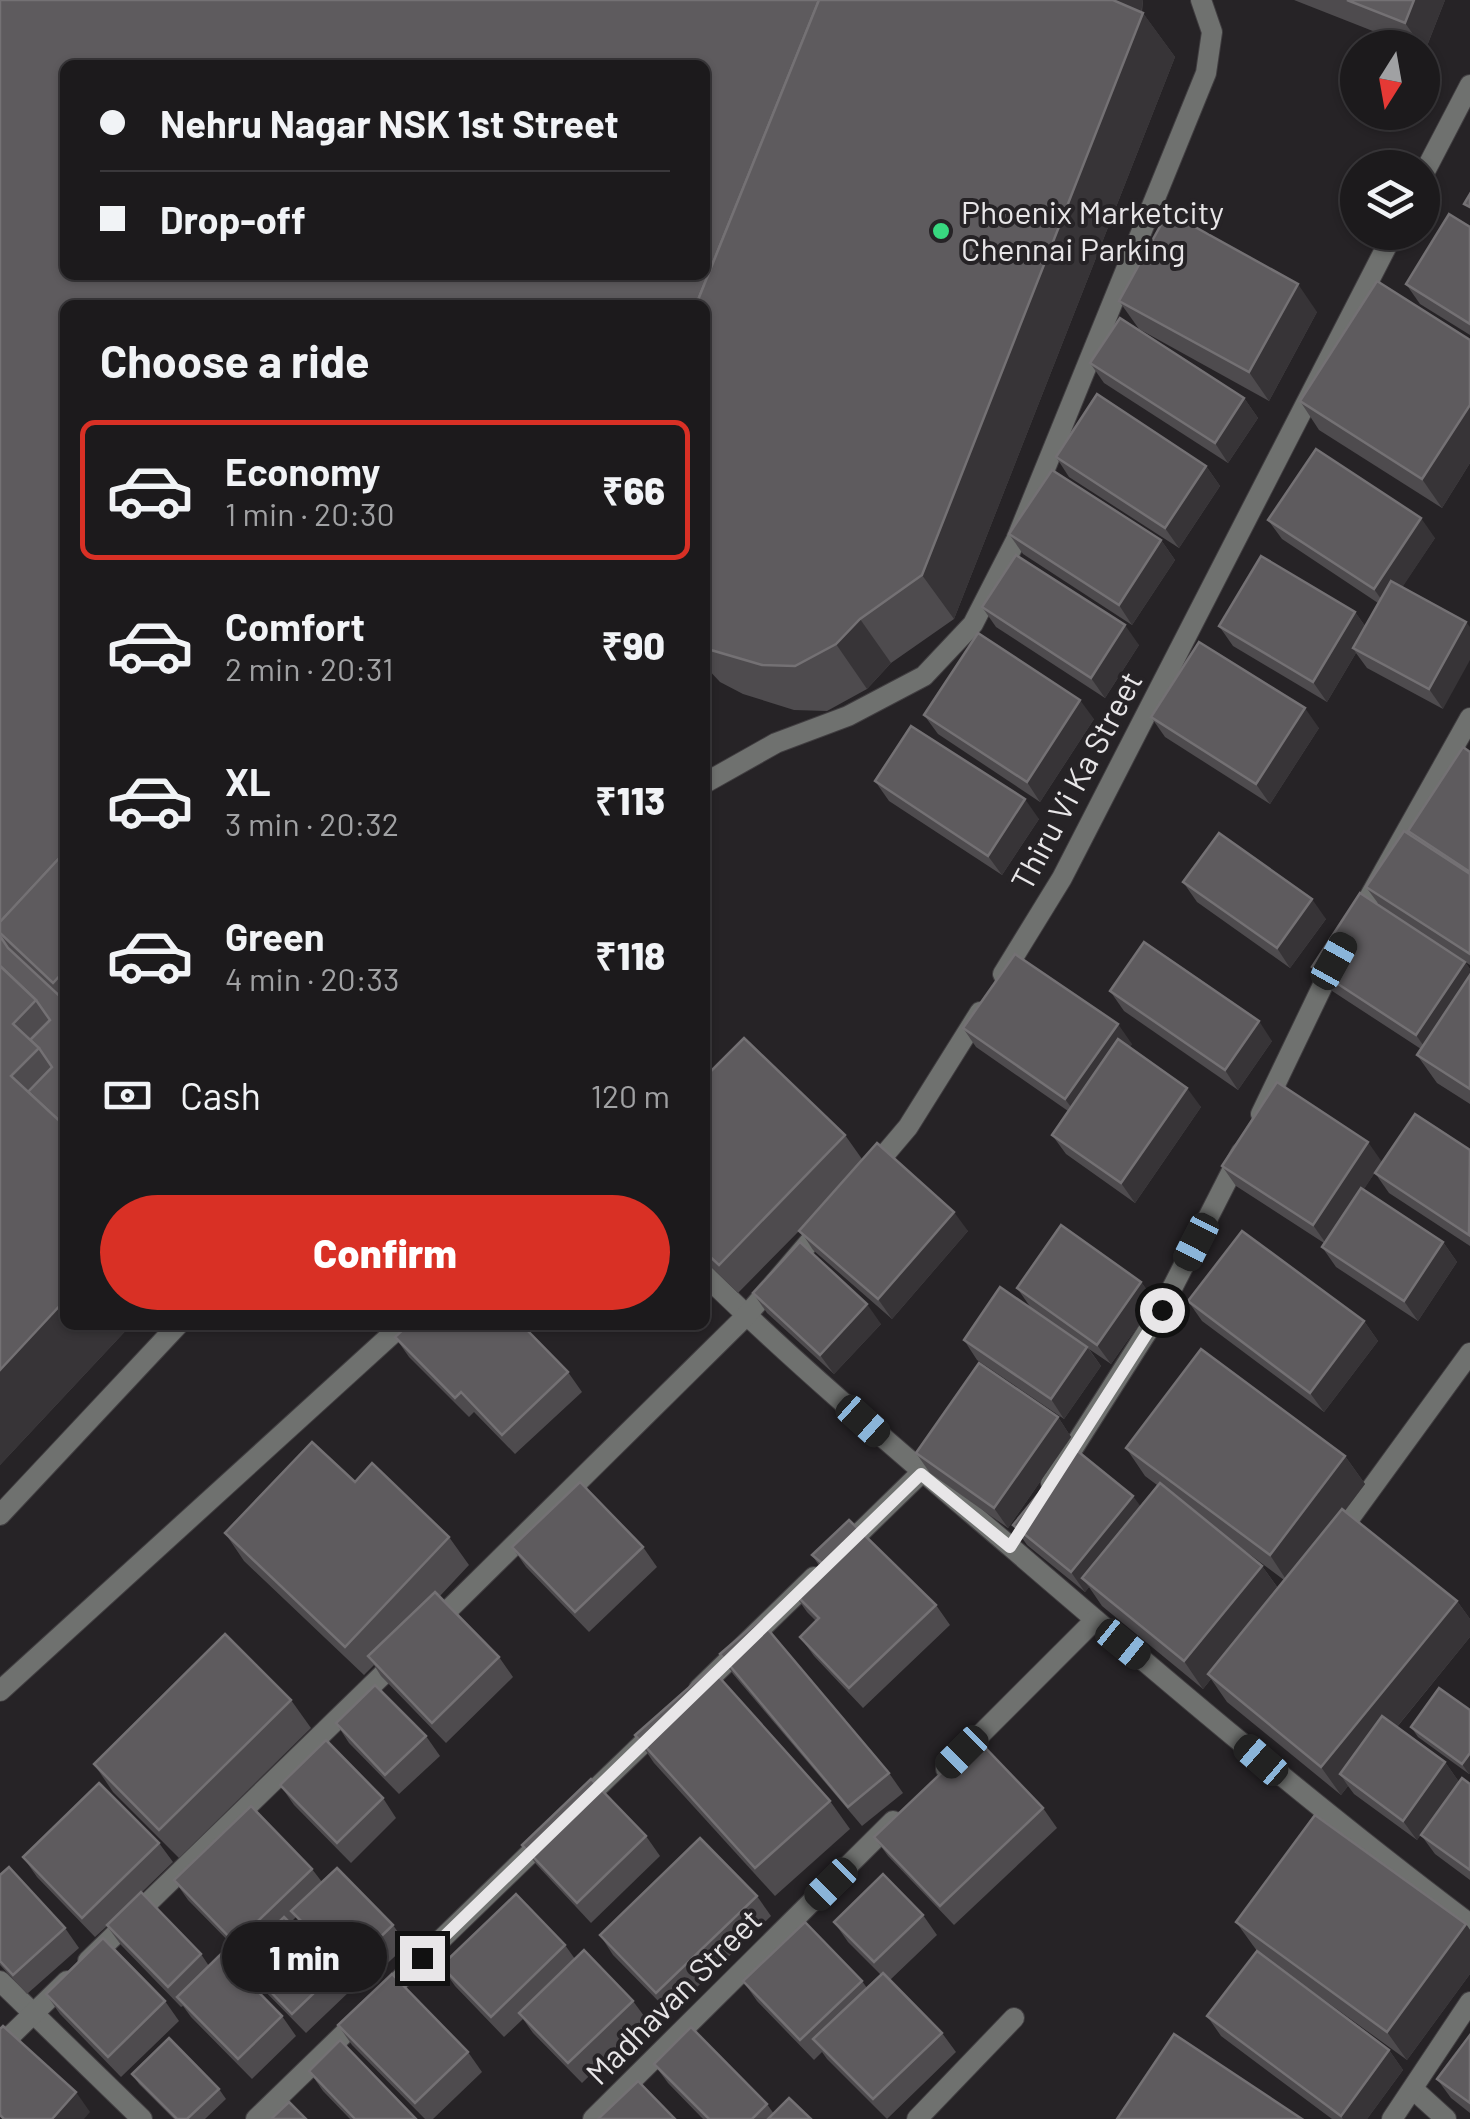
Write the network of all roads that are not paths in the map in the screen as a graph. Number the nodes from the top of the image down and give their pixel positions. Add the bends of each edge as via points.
1 (1201, 0) edge
2 (1470, 85) edge
3 (1436, 150) edge
4 (1385, 250) edge
5 (1470, 718) edge
6 (710, 780) edge
7 (858, 1185) edge
8 (833, 1214) edge
9 (710, 1280) edge
10 (746, 1316) junction
11 (173, 1330) edge
12 (397, 1330) edge
13 (1470, 1353) edge
14 (921, 1474) junction
15 (1040, 1500) edge
16 (0, 1515) edge
17 (1324, 1554) edge
18 (1094, 1621) junction
19 (0, 1691) edge
20 (930, 1785) edge
21 (903, 1812) edge
22 (1470, 1924) edge
23 (0, 1981) edge
24 (1470, 2002) edge
25 (33, 2014) junction
26 (1014, 2018) dead end
27 (0, 2046) edge
28 (1413, 2089) junction
29 (142, 2119) edge
30 (256, 2119) edge
31 (593, 2119) edge
32 (917, 2119) edge
33 (1392, 2119) edge
34 (1446, 2119) edge

1 - 6 street via 1212,32 1206,73 1016,540 974,624 924,676
2 - 3 street
4 - 7 street, Thiru Vi Ka Street via 1062,878 908,1127
5 - 15 street via 1304,1017 1162,1310
8 - 10 street
9 - 10 street
10 - 14 street
10 - 25 street
11 - 16 street
12 - 19 street
13 - 17 street
14 - 18 street via 1015,1539
14 - 30 street
18 - 20 street
18 - 22 street via 1214,1706 1314,1807
21 - 31 street, Madhavan Street
23 - 25 street
24 - 28 street
25 - 27 street
25 - 29 street
26 - 32 street
28 - 33 street
28 - 34 street

